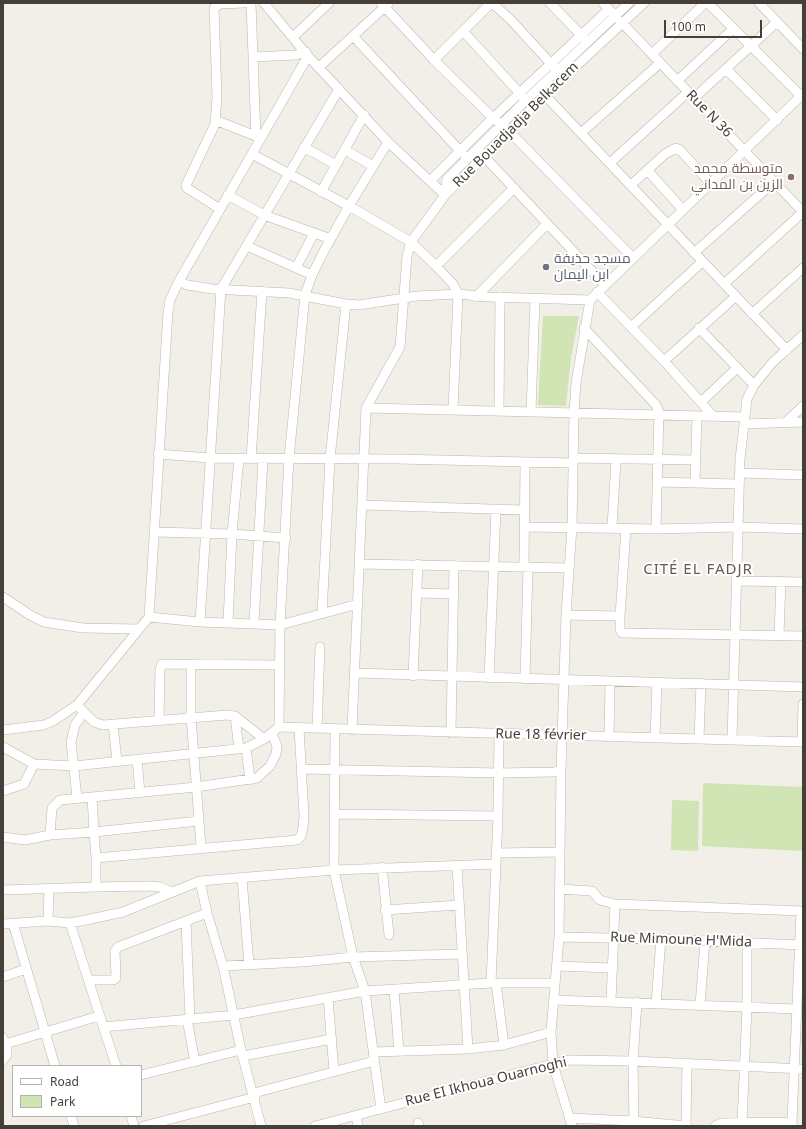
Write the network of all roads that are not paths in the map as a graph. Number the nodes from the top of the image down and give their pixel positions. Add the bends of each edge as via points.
1 (245, 3) edge
2 (252, 3) edge
3 (264, 3) edge
4 (328, 3) edge
5 (492, 3) edge
6 (550, 3) edge
7 (629, 3) edge
8 (644, 3) edge
9 (707, 3) edge
10 (759, 3) edge
11 (385, 4) edge
12 (606, 6) edge
13 (619, 20) junction
14 (778, 22) junction
15 (733, 29) junction
16 (463, 31) junction
17 (581, 35) junction
18 (353, 36) junction
19 (293, 37) junction
20 (588, 42) junction
21 (750, 46) junction
22 (803, 49) edge
23 (307, 54) junction
24 (652, 54) junction
25 (253, 57) junction
26 (434, 60) junction
27 (660, 63) junction
28 (318, 67) junction
29 (554, 67) junction
30 (726, 69) junction
31 (677, 81) junction
32 (339, 89) junction
33 (542, 92) junction
34 (691, 95) junction
35 (802, 95) edge
36 (523, 97) junction
37 (364, 116) junction
38 (493, 118) junction
39 (215, 120) junction
40 (776, 120) junction
41 (505, 128) junction
42 (581, 133) junction
43 (258, 137) junction
44 (388, 142) junction
45 (304, 147) junction
46 (345, 150) junction
47 (460, 151) junction
48 (745, 151) junction
49 (480, 152) junction
50 (252, 154) junction
51 (467, 158) junction
52 (610, 163) junction
53 (336, 165) junction
54 (474, 165) junction
55 (373, 166) junction
56 (648, 172) junction
57 (288, 175) junction
58 (430, 181) junction
59 (774, 182) junction
60 (711, 184) junction
61 (631, 185) junction
62 (514, 188) junction
63 (321, 192) junction
64 (228, 195) junction
65 (445, 195) junction
66 (349, 206) junction
67 (220, 209) junction
68 (683, 210) junction
69 (803, 212) edge
70 (264, 216) junction
71 (548, 224) junction
72 (667, 224) junction
73 (314, 233) junction
74 (331, 239) junction
75 (411, 242) junction
76 (247, 246) junction
77 (694, 253) junction
78 (633, 258) junction
79 (702, 262) junction
80 (436, 266) junction
81 (296, 268) junction
82 (803, 268) edge
83 (312, 275) junction
84 (179, 280) junction
85 (604, 284) junction
86 (724, 284) junction
87 (221, 290) junction
88 (262, 291) junction
89 (597, 292) junction
90 (458, 294) junction
91 (305, 295) junction
92 (476, 296) junction
93 (500, 297) junction
94 (735, 297) junction
95 (404, 298) junction
96 (535, 299) junction
97 (590, 300) junction
98 (346, 304) junction
99 (752, 314) junction
100 (632, 327) junction
101 (584, 328) junction
102 (699, 328) junction
103 (803, 335) edge
104 (787, 350) junction
105 (664, 361) junction
106 (737, 368) junction
107 (754, 385) junction
108 (701, 402) junction
109 (803, 406) edge
110 (366, 408) junction
111 (453, 410) junction
112 (499, 411) junction
113 (531, 412) junction
114 (574, 413) junction
115 (660, 416) junction
116 (697, 416) junction
117 (713, 416) junction
118 (745, 420) junction
119 (803, 422) edge
120 (785, 423) junction
121 (158, 454) junction
122 (210, 458) junction
123 (239, 458) junction
124 (289, 458) junction
125 (251, 459) junction
126 (263, 459) junction
127 (330, 459) junction
128 (364, 459) junction
129 (572, 460) junction
130 (616, 460) junction
131 (659, 460) junction
132 (696, 460) junction
133 (525, 462) junction
134 (740, 473) junction
135 (803, 475) edge
136 (658, 482) junction
137 (695, 484) junction
138 (739, 484) junction
139 (362, 505) junction
140 (496, 509) junction
141 (523, 510) junction
142 (524, 527) junction
143 (572, 527) junction
144 (612, 527) junction
145 (739, 527) junction
146 (626, 528) junction
147 (656, 529) junction
148 (803, 529) edge
149 (154, 532) junction
150 (206, 534) junction
151 (232, 534) junction
152 (258, 536) junction
153 (286, 538) junction
154 (360, 564) junction
155 (418, 564) junction
156 (454, 565) junction
157 (493, 566) junction
158 (526, 567) junction
159 (569, 568) junction
160 (737, 581) junction
161 (781, 581) junction
162 (803, 582) edge
163 (416, 593) junction
164 (453, 594) junction
165 (3, 597) edge
166 (358, 604) junction
167 (322, 614) junction
168 (566, 615) junction
169 (620, 616) junction
170 (149, 617) junction
171 (200, 622) junction
172 (228, 622) junction
173 (254, 623) junction
174 (280, 625) junction
175 (139, 629) junction
176 (779, 634) junction
177 (736, 635) junction
178 (803, 636) edge
179 (320, 647) dead end
180 (191, 664) junction
181 (280, 665) junction
182 (355, 673) junction
183 (413, 676) junction
184 (452, 677) junction
185 (489, 678) junction
186 (525, 679) junction
187 (564, 679) junction
188 (610, 681) junction
189 (657, 682) junction
190 (701, 683) junction
191 (734, 684) junction
192 (803, 687) edge
193 (803, 704) edge
194 (77, 705) junction
195 (84, 712) junction
196 (235, 716) junction
197 (191, 717) junction
198 (159, 720) junction
199 (113, 724) junction
200 (299, 728) junction
201 (317, 729) junction
202 (3, 730) edge
203 (276, 730) junction
204 (335, 730) junction
205 (352, 730) junction
206 (451, 733) junction
207 (499, 734) junction
208 (563, 736) junction
209 (609, 737) junction
210 (655, 738) junction
211 (264, 739) junction
212 (699, 739) junction
213 (732, 740) junction
214 (803, 742) edge
215 (3, 747) edge
216 (242, 748) junction
217 (194, 753) junction
218 (137, 759) junction
219 (117, 761) junction
220 (34, 764) junction
221 (74, 766) junction
222 (301, 769) junction
223 (334, 769) junction
224 (561, 770) junction
225 (499, 773) junction
226 (250, 780) junction
227 (196, 787) junction
228 (3, 792) edge
229 (140, 793) junction
230 (77, 798) junction
231 (92, 798) junction
232 (334, 814) junction
233 (498, 816) junction
234 (199, 820) junction
235 (94, 832) junction
236 (50, 835) junction
237 (3, 837) edge
238 (201, 847) junction
239 (560, 852) junction
240 (496, 853) junction
241 (96, 858) junction
242 (496, 864) junction
243 (457, 866) junction
244 (382, 867) junction
245 (334, 870) junction
246 (242, 878) junction
247 (200, 881) junction
248 (96, 887) junction
249 (49, 889) junction
250 (560, 889) junction
251 (3, 890) edge
252 (172, 892) junction
253 (615, 904) junction
254 (459, 905) junction
255 (385, 910) junction
256 (802, 911) edge
257 (207, 914) junction
258 (48, 921) junction
259 (186, 921) junction
260 (13, 923) junction
261 (70, 923) junction
262 (3, 924) edge
263 (388, 935) dead end
264 (559, 937) junction
265 (614, 938) junction
266 (661, 939) junction
267 (705, 941) junction
268 (747, 942) junction
269 (802, 945) edge
270 (461, 954) junction
271 (354, 957) junction
272 (249, 965) junction
273 (223, 966) junction
274 (556, 966) junction
275 (613, 968) junction
276 (26, 969) junction
277 (3, 977) edge
278 (88, 980) junction
279 (494, 983) junction
280 (555, 983) junction
281 (462, 986) junction
282 (394, 990) junction
283 (365, 991) junction
284 (328, 998) junction
285 (554, 1000) junction
286 (611, 1001) junction
287 (637, 1002) junction
288 (656, 1004) junction
289 (700, 1005) junction
290 (747, 1007) junction
291 (797, 1009) junction
292 (234, 1015) junction
293 (99, 1016) junction
294 (189, 1019) junction
295 (103, 1027) junction
296 (44, 1031) junction
297 (551, 1032) junction
298 (332, 1039) junction
299 (4, 1041) edge
300 (504, 1045) junction
301 (468, 1049) junction
302 (399, 1051) junction
303 (242, 1053) junction
304 (374, 1057) junction
305 (3, 1060) edge
306 (633, 1061) junction
307 (195, 1062) junction
308 (687, 1063) junction
309 (553, 1064) junction
310 (55, 1065) edge
311 (116, 1065) edge
312 (744, 1068) junction
313 (799, 1069) edge
314 (334, 1071) junction
315 (142, 1075) edge
316 (254, 1095) junction
317 (381, 1109) junction
318 (356, 1116) junction
319 (570, 1122) edge
320 (742, 1122) junction
321 (634, 1123) edge
322 (792, 1125) edge
323 (144, 1126) edge
324 (261, 1126) edge
325 (315, 1126) edge
326 (358, 1126) edge
327 (686, 1126) edge
328 (715, 1126) edge

1 - 39 street via 220,4 214,8 217,97
2 - 25 street
3 - 19 street
4 - 19 street
5 - 16 street
5 - 29 street
6 - 17 street
7 - 13 street, Rue Bouadjadja Belkacem
8 - 13 street, Rue Bouadjadja Belkacem
9 - 15 street
9 - 24 street
10 - 14 street
11 - 18 street
11 - 26 street
12 - 13 street, Rue N 36
12 - 17 street
13 - 20 street, Rue Bouadjadja Belkacem
13 - 24 street, Rue N 36
13 - 33 street, Rue Bouadjadja Belkacem
14 - 21 street
14 - 22 street
15 - 21 street
15 - 31 street
16 - 26 street
16 - 36 street
17 - 20 street
17 - 29 street
18 - 28 street
18 - 47 street
19 - 23 street
20 - 29 street, Rue Bouadjadja Belkacem
21 - 30 street
21 - 35 street
23 - 25 street
23 - 28 street
23 - 43 street
24 - 27 street, Rue N 36
25 - 43 street
26 - 38 street
27 - 31 street, Rue N 36
27 - 42 street
28 - 32 street
29 - 33 street, Rue Bouadjadja Belkacem
29 - 36 street
30 - 34 street
30 - 40 street
31 - 34 street, Rue N 36
32 - 37 street
32 - 45 street
33 - 36 street, Rue Bouadjadja Belkacem
33 - 41 street, Rue Bouadjadja Belkacem
33 - 42 street
34 - 48 street, Rue N 36
34 - 52 street
35 - 40 street
36 - 38 street
36 - 41 street, Rue Bouadjadja Belkacem
37 - 44 street
37 - 46 street
38 - 41 street
38 - 47 street
39 - 43 street
39 - 67 street via 186,187
40 - 48 street
41 - 49 street, Rue Bouadjadja Belkacem
41 - 78 street
42 - 52 street
43 - 50 street
44 - 55 street
44 - 58 street
45 - 53 street
45 - 57 street
46 - 53 street
46 - 55 street
47 - 51 street
47 - 58 street
48 - 59 street, Rue N 36
48 - 60 street
49 - 51 street, Rue Bouadjadja Belkacem
49 - 54 street, Rue Bouadjadja Belkacem
49 - 62 street
50 - 57 street
50 - 64 street
51 - 54 street
51 - 65 street, Rue Bouadjadja Belkacem via 447,179
52 - 61 street
53 - 63 street
54 - 65 street, Rue Bouadjadja Belkacem
55 - 66 street
56 - 60 street via 664,154 676,148
56 - 61 street
56 - 68 street
57 - 63 street
57 - 70 street
58 - 65 street
59 - 69 street, Rue N 36
59 - 77 street
60 - 68 street
61 - 72 street
62 - 71 street
62 - 80 street
63 - 66 street
64 - 67 street
64 - 70 street
65 - 75 street
66 - 74 street
66 - 75 street
67 - 84 street
68 - 72 street
69 - 86 street
70 - 73 street
70 - 76 street
71 - 85 street
71 - 92 street
72 - 77 street
72 - 78 street
73 - 74 street
73 - 81 street
74 - 83 street
75 - 80 street
75 - 95 street
76 - 81 street
76 - 87 street
77 - 79 street
78 - 85 street
79 - 86 street
79 - 100 street
80 - 90 street via 453,284
81 - 83 street
82 - 99 street
83 - 91 street
84 - 87 street via 187,285
84 - 121 street via 170,300 168,312
85 - 89 street
86 - 94 street
87 - 88 street
87 - 122 street
88 - 91 street
88 - 125 street
89 - 97 street
89 - 100 street
90 - 92 street
90 - 95 street
90 - 111 street
91 - 98 street
91 - 124 street
92 - 93 street
93 - 96 street
93 - 112 street
94 - 99 street
94 - 102 street
95 - 98 street via 359,305
95 - 110 street via 400,347
96 - 97 street
96 - 113 street
97 - 101 street
98 - 127 street
99 - 104 street
100 - 105 street
101 - 114 street
101 - 115 street via 656,405
102 - 105 street
102 - 106 street
103 - 104 street
104 - 107 street
105 - 108 street
106 - 107 street
106 - 108 street
107 - 118 street via 747,399
108 - 117 street
109 - 120 street
110 - 111 street
110 - 128 street
111 - 112 street
112 - 113 street
113 - 114 street
114 - 115 street
114 - 129 street
115 - 116 street
115 - 131 street
116 - 117 street
116 - 132 street
117 - 118 street
118 - 120 street
118 - 134 street
119 - 120 street
121 - 122 street
121 - 149 street
122 - 123 street
122 - 150 street
123 - 125 street
123 - 151 street
124 - 126 street
124 - 127 street
124 - 153 street
125 - 126 street
126 - 152 street
127 - 128 street
127 - 167 street
128 - 133 street
128 - 139 street
129 - 130 street
129 - 133 street
129 - 143 street
130 - 131 street
130 - 144 street
131 - 132 street
131 - 136 street
132 - 137 street
133 - 141 street
134 - 135 street
134 - 138 street
136 - 137 street
136 - 147 street
137 - 138 street
138 - 145 street
139 - 140 street
139 - 154 street
140 - 141 street
140 - 157 street
141 - 142 street
142 - 143 street
142 - 158 street
143 - 144 street
143 - 159 street
144 - 146 street
145 - 147 street
145 - 148 street
145 - 160 street
146 - 147 street
146 - 169 street
149 - 150 street
149 - 170 street
150 - 151 street
150 - 171 street
151 - 152 street
151 - 172 street
152 - 153 street
152 - 173 street
153 - 174 street
154 - 155 street
154 - 166 street
155 - 156 street
155 - 163 street
156 - 157 street
156 - 164 street
157 - 158 street
157 - 185 street
158 - 159 street
158 - 186 street
159 - 168 street
160 - 161 street
160 - 177 street
161 - 162 street
161 - 176 street
163 - 164 street
163 - 183 street
164 - 184 street
165 - 175 street via 44,622 83,628
166 - 167 street
166 - 182 street
167 - 174 street
168 - 169 street
168 - 187 street
169 - 177 street via 620,630 624,633
170 - 171 street
170 - 175 street
171 - 172 street
172 - 173 street
173 - 174 street
174 - 181 street
175 - 194 street
176 - 177 street
176 - 178 street
177 - 191 street
179 - 201 street
180 - 181 street
180 - 197 street
180 - 198 street via 161,666
181 - 203 street
182 - 183 street
182 - 205 street
183 - 184 street
184 - 185 street
184 - 206 street
185 - 186 street
186 - 187 street
187 - 188 street
187 - 208 street
188 - 189 street
188 - 209 street
189 - 190 street
189 - 210 street
190 - 191 street
190 - 212 street
191 - 192 street
191 - 213 street
193 - 214 street
194 - 195 street
194 - 202 street via 44,725
195 - 199 street via 99,725
195 - 221 street via 72,733
196 - 197 street
196 - 211 street
196 - 216 street
197 - 198 street
197 - 217 street
198 - 199 street
199 - 219 street
200 - 201 street, Rue 18 février
200 - 203 street, Rue 18 février
200 - 222 street
201 - 204 street, Rue 18 février
203 - 211 street
203 - 226 street via 277,746 270,766 264,774
204 - 205 street, Rue 18 février
204 - 223 street
205 - 206 street, Rue 18 février
206 - 207 street, Rue 18 février
207 - 208 street, Rue 18 février
207 - 225 street
208 - 209 street, Rue 18 février
208 - 224 street
209 - 210 street, Rue 18 février
210 - 212 street, Rue 18 février
211 - 216 street
212 - 213 street, Rue 18 février
213 - 214 street, Rue 18 février
215 - 220 street
216 - 217 street
216 - 226 street
217 - 218 street
217 - 227 street
218 - 219 street
218 - 229 street
219 - 221 street
220 - 221 street
220 - 228 street via 24,784
221 - 230 street
222 - 223 street
222 - 238 street via 303,828 297,840
223 - 225 street
223 - 232 street
224 - 225 street
224 - 239 street
225 - 233 street
226 - 227 street
227 - 229 street
227 - 234 street
229 - 231 street
230 - 231 street
230 - 236 street via 60,800 52,808
231 - 235 street
232 - 233 street
232 - 245 street
233 - 240 street
234 - 235 street
234 - 238 street
235 - 236 street
235 - 241 street
236 - 237 street via 25,840
238 - 241 street
239 - 240 street
239 - 250 street
240 - 242 street
241 - 248 street
242 - 243 street
242 - 279 street
243 - 244 street
243 - 254 street
244 - 245 street
244 - 255 street
245 - 246 street
245 - 271 street
246 - 247 street
246 - 272 street
247 - 252 street
247 - 257 street
248 - 249 street
248 - 252 street via 150,886
249 - 251 street
249 - 258 street
250 - 253 street via 592,891 600,900
250 - 264 street
252 - 261 street via 123,912
253 - 256 street
253 - 265 street
254 - 255 street
254 - 270 street
255 - 263 street
256 - 269 street
257 - 259 street
257 - 273 street
258 - 260 street
258 - 261 street
259 - 278 street via 118,947 115,951 116,978 113,980
259 - 294 street
260 - 262 street
260 - 276 street
261 - 278 street
264 - 265 street, Rue Mimoune H'Mida
264 - 274 street
265 - 266 street, Rue Mimoune H'Mida
265 - 275 street
266 - 267 street, Rue Mimoune H'Mida
266 - 288 street
267 - 268 street, Rue Mimoune H'Mida
267 - 289 street
268 - 269 street, Rue Mimoune H'Mida
268 - 290 street
269 - 291 street
270 - 271 street
270 - 281 street
271 - 272 street
271 - 283 street
272 - 273 street
273 - 292 street
274 - 275 street
274 - 280 street
275 - 286 street
276 - 277 street
276 - 296 street
278 - 293 street
279 - 280 street
279 - 281 street
279 - 300 street
280 - 285 street
281 - 282 street
281 - 301 street
282 - 283 street
282 - 302 street
283 - 284 street
283 - 304 street
284 - 292 street
284 - 298 street
285 - 286 street
285 - 297 street
286 - 287 street
287 - 288 street
287 - 306 street
288 - 289 street
289 - 290 street
290 - 291 street
290 - 312 street
291 - 313 street
292 - 294 street
292 - 303 street
293 - 295 street
293 - 296 street
294 - 295 street
294 - 307 street
295 - 311 street
296 - 299 street
296 - 310 street
297 - 300 street
297 - 309 street
298 - 303 street
298 - 314 street
299 - 305 street via 7,1055
300 - 301 street
301 - 302 street
302 - 304 street
303 - 307 street
303 - 316 street
304 - 314 street
304 - 317 street
306 - 308 street, Rue EI Ikhoua Ouarnoghi
306 - 309 street, Rue EI Ikhoua Ouarnoghi via 568,1060
306 - 321 street
307 - 315 street
308 - 312 street, Rue EI Ikhoua Ouarnoghi
308 - 327 street
309 - 317 street, Rue EI Ikhoua Ouarnoghi
309 - 319 street
312 - 313 street, Rue EI Ikhoua Ouarnoghi
312 - 320 street
313 - 322 street
314 - 316 street
316 - 323 street
316 - 324 street
317 - 318 street, Rue EI Ikhoua Ouarnoghi
318 - 325 street, Rue EI Ikhoua Ouarnoghi
318 - 326 street
319 - 321 street
320 - 322 street
320 - 328 street via 721,1123
321 - 327 street

